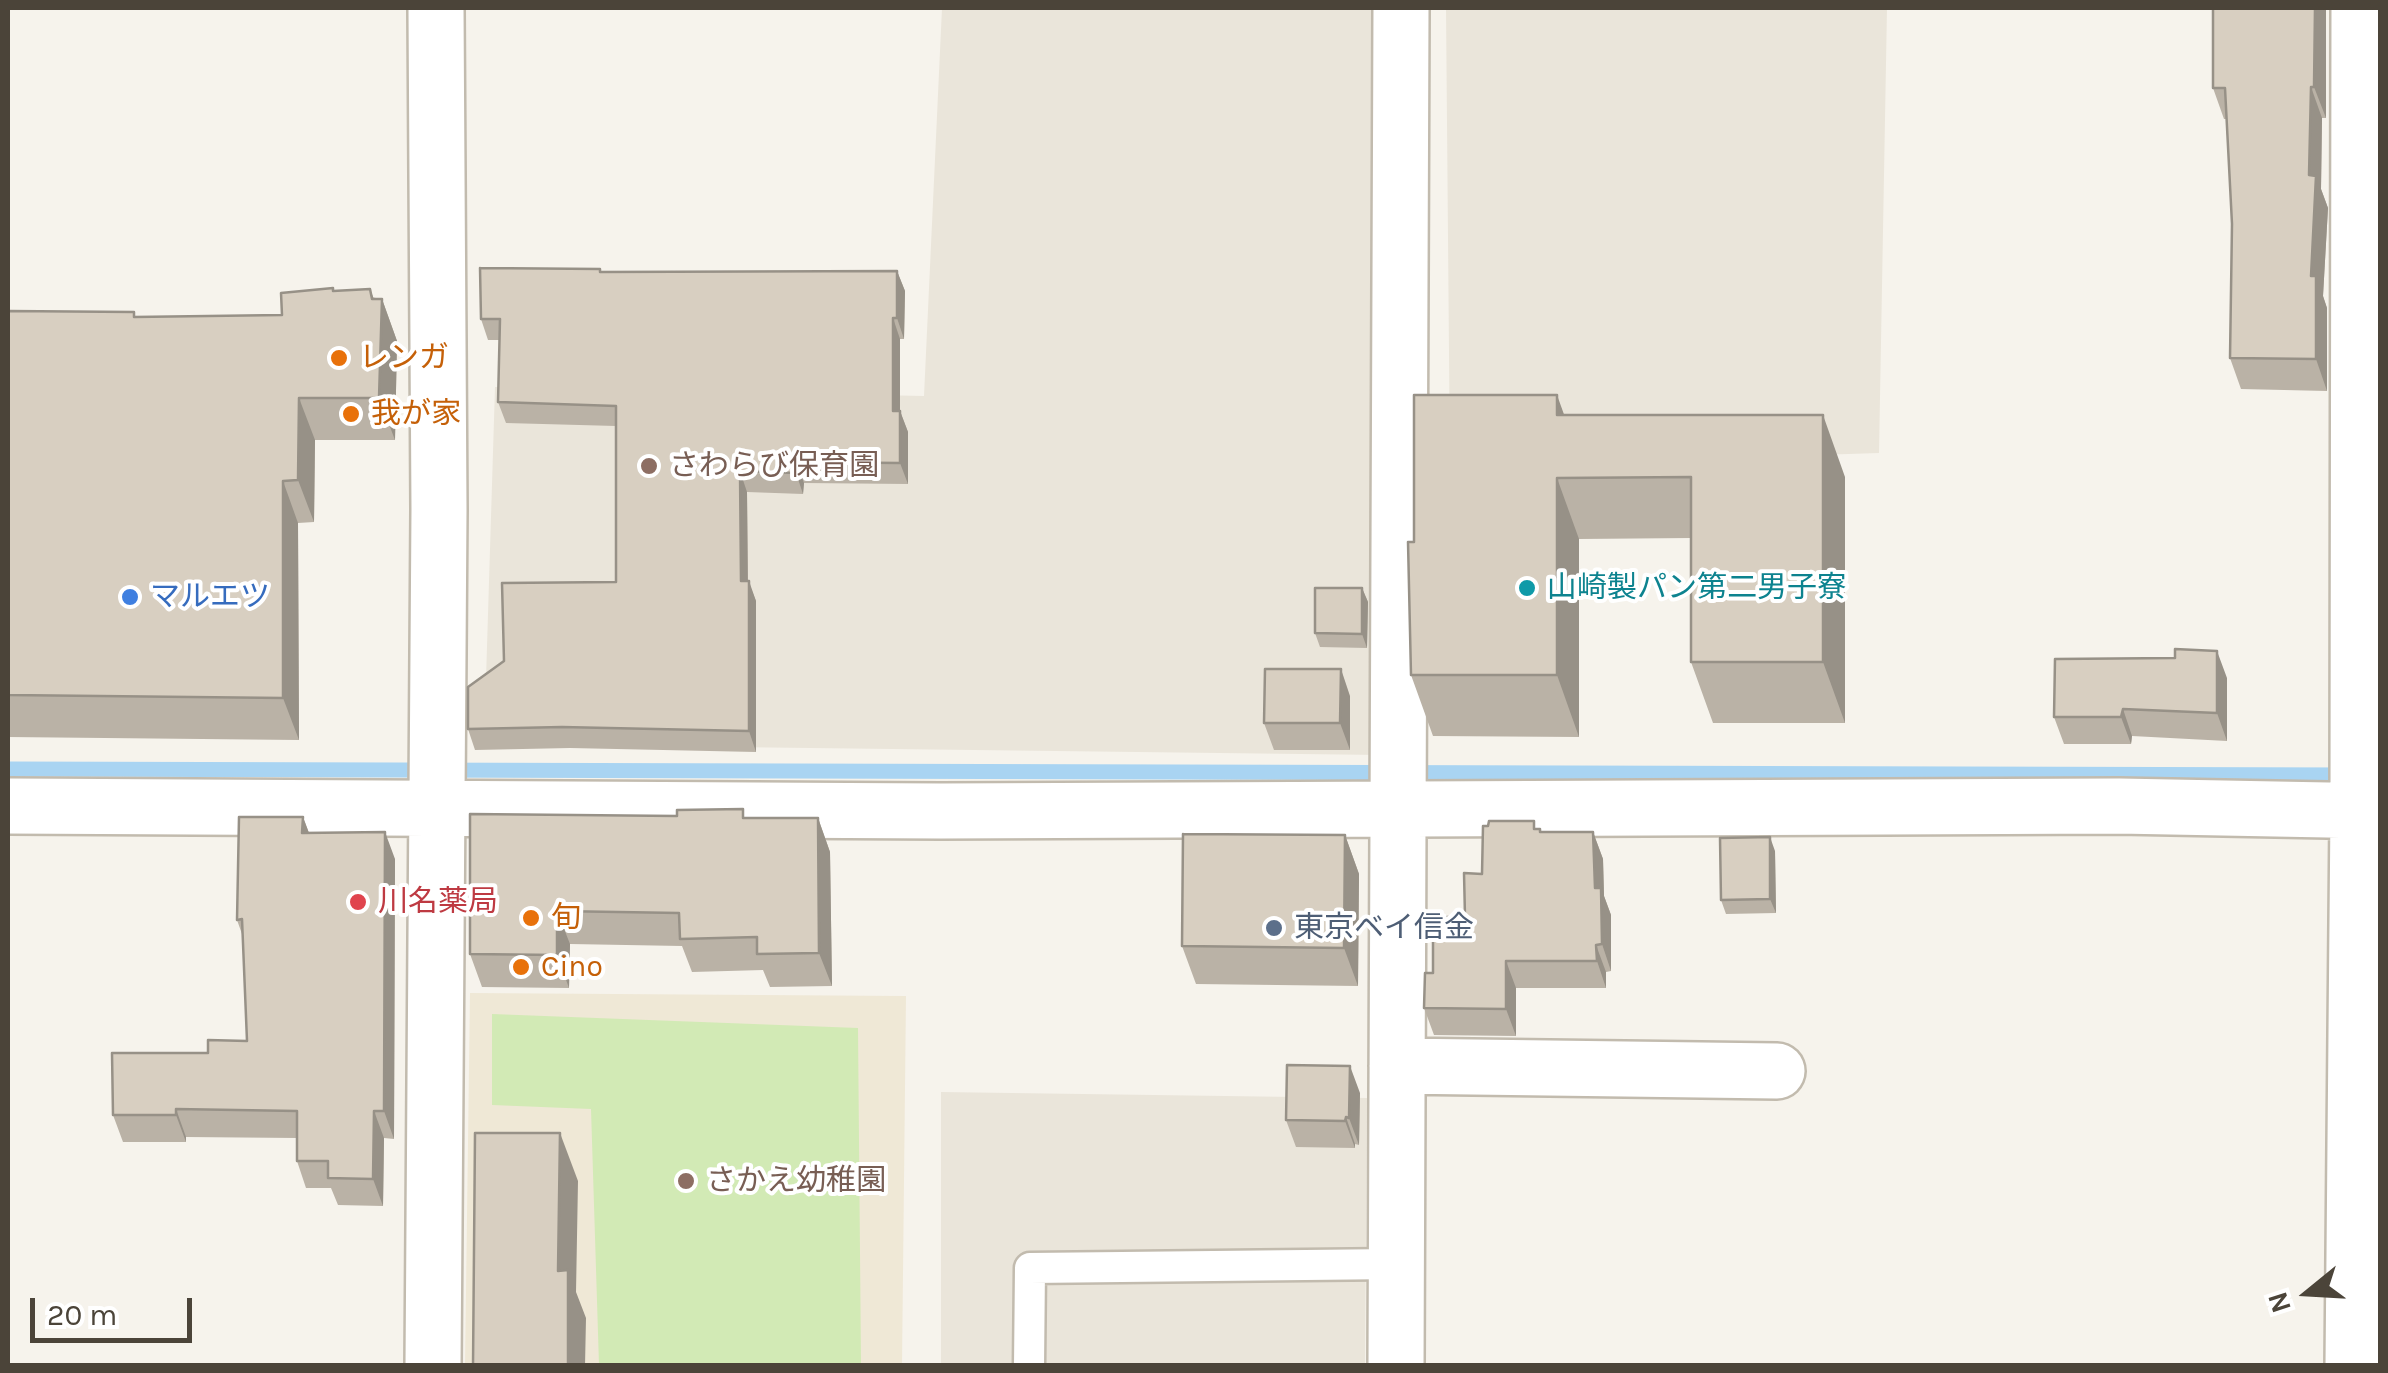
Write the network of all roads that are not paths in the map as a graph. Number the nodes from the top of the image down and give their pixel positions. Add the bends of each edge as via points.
1 (436, 8) edge
2 (1401, 8) edge
3 (2359, 8) edge
4 (437, 779) junction
5 (1397, 784) junction
6 (2363, 794) edge
7 (8, 806) edge
8 (1397, 1066) junction
9 (1776, 1070) dead end
10 (1397, 1264) junction
11 (433, 1366) edge
12 (1029, 1366) edge
13 (1396, 1366) edge
14 (2353, 1366) edge

1 - 4 street
2 - 5 street
3 - 6 street
4 - 5 street
4 - 7 street
4 - 11 street
5 - 6 street via 2119,806
5 - 8 street
6 - 14 street
8 - 9 street
8 - 10 street
10 - 12 lane via 1030,1268
10 - 13 street

